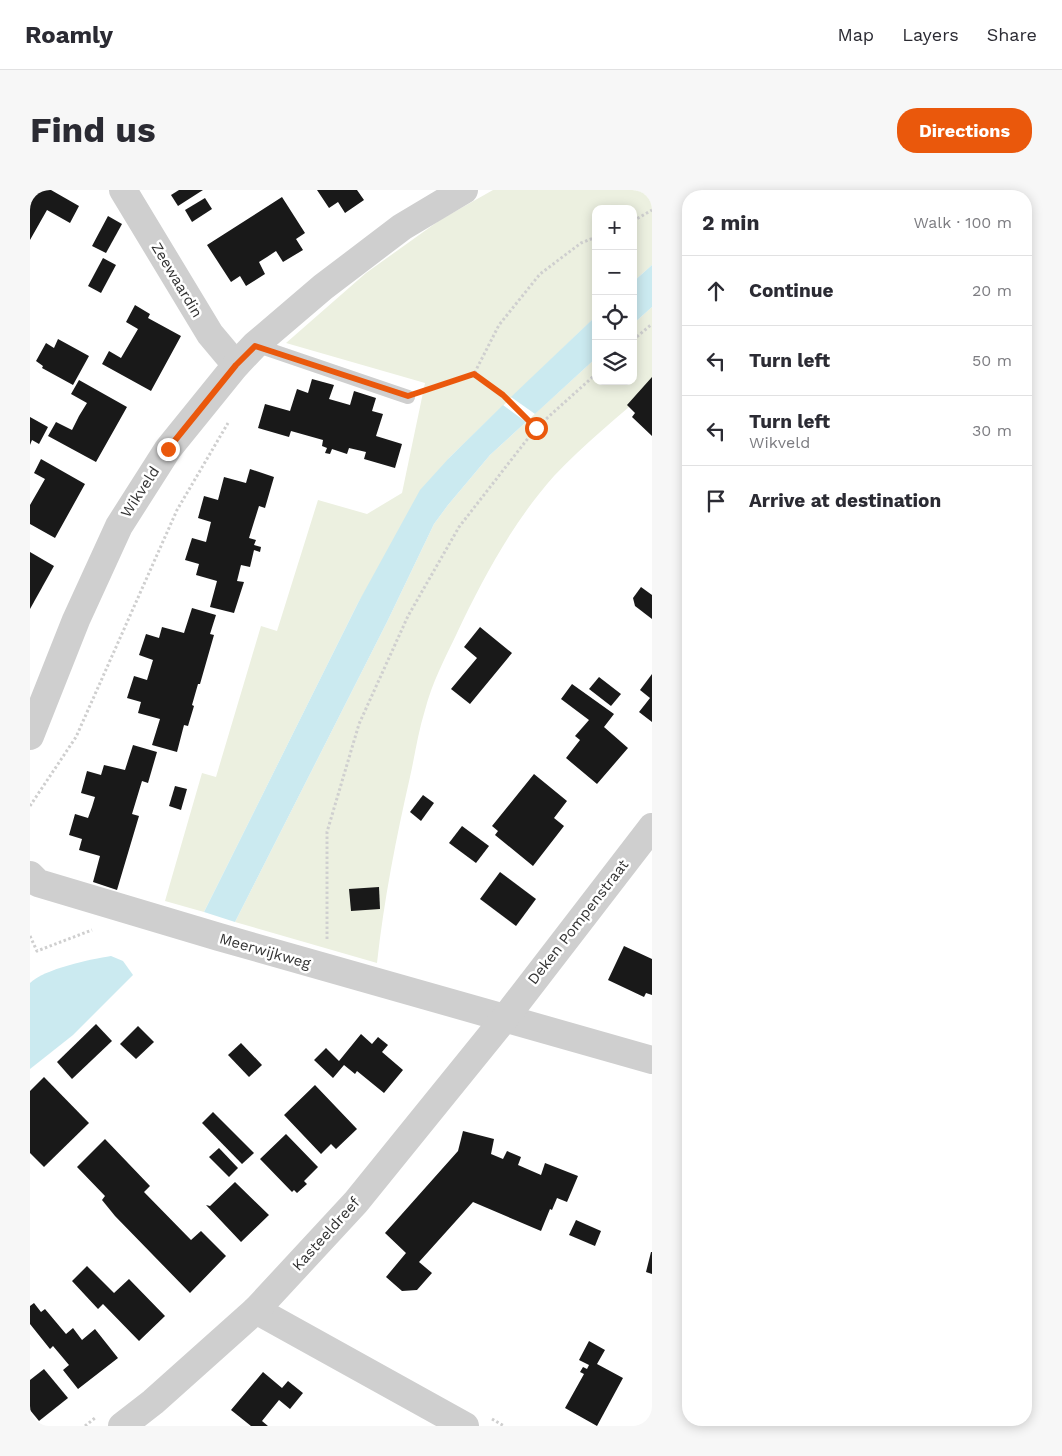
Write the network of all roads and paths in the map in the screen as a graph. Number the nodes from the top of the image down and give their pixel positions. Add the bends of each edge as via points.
1 (123, 190) edge
2 (464, 190) edge
3 (652, 210) edge
4 (637, 219) edge
5 (592, 239) edge
6 (652, 324) edge
7 (637, 337) edge
8 (255, 346) junction
9 (236, 365) junction
10 (474, 374) junction
11 (592, 378) edge
12 (408, 396) joint
13 (231, 418) dead end
14 (536, 428) junction
15 (30, 736) edge
16 (30, 806) edge
17 (652, 827) edge
18 (30, 875) edge
19 (93, 930) dead end
20 (30, 936) edge
21 (328, 941) dead end
22 (504, 1018) junction
23 (652, 1060) edge
24 (256, 1310) junction
25 (122, 1426) edge
26 (465, 1426) edge

1 - 9 street, Zeewaardin via 210,334
2 - 8 street, Wikveld via 402,227 323,287
3 - 4 path
5 - 10 path via 581,243 540,274 498,326
6 - 7 path
8 - 9 street, Wikveld
8 - 12 lane
9 - 15 street, Wikveld via 168,449 118,526
10 - 12 path
10 - 14 path via 503,395
11 - 14 path
13 - 16 path via 176,510 76,737
14 - 21 path via 459,527 408,616 358,724 327,832
17 - 22 street, Deken Pompenstraat
18 - 22 street, Meerwijkweg via 38,883 219,938
19 - 20 path via 37,951
22 - 23 street, Meerwijkweg
22 - 24 street, Kasteeldreef via 356,1202
24 - 25 street, Kasteeldreef
24 - 26 street

